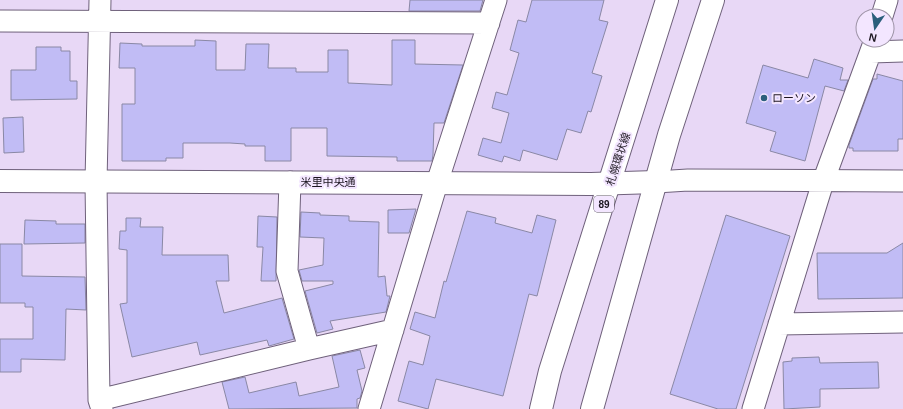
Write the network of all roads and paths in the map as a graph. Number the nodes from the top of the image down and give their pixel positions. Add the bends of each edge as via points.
1 (100, 0) edge
2 (496, 0) edge
3 (667, 0) edge
4 (714, 0) edge
5 (0, 21) edge
6 (100, 21) junction
7 (489, 23) junction
8 (872, 48) edge
9 (885, 48) edge
10 (903, 51) edge
11 (0, 181) edge
12 (96, 182) junction
13 (290, 182) junction
14 (656, 182) junction
15 (823, 182) junction
16 (903, 182) edge
17 (437, 183) junction
18 (610, 183) junction
19 (903, 322) edge
20 (779, 324) junction
21 (393, 330) junction
22 (309, 349) junction
23 (101, 405) edge
24 (369, 409) edge
25 (541, 409) edge
26 (592, 409) edge
27 (753, 409) edge

1 - 6 street
2 - 7 street
3 - 18 main road, 札幌環状線 / 89
4 - 14 main road
5 - 6 street
6 - 7 street
6 - 12 street
7 - 17 street
8 - 15 street
9 - 10 street
11 - 12 main road, 米里中央通
12 - 13 main road, 米里中央通
12 - 23 street
13 - 17 main road, 米里中央通
13 - 22 street via 287,272
14 - 15 street
14 - 18 main road, 米里中央通
14 - 26 main road
15 - 16 street
15 - 20 street
17 - 18 main road, 米里中央通
17 - 21 street
18 - 25 main road, 札幌環状線 / 89 via 550,371
19 - 20 street
20 - 27 street
21 - 22 street
21 - 24 street
22 - 23 street

